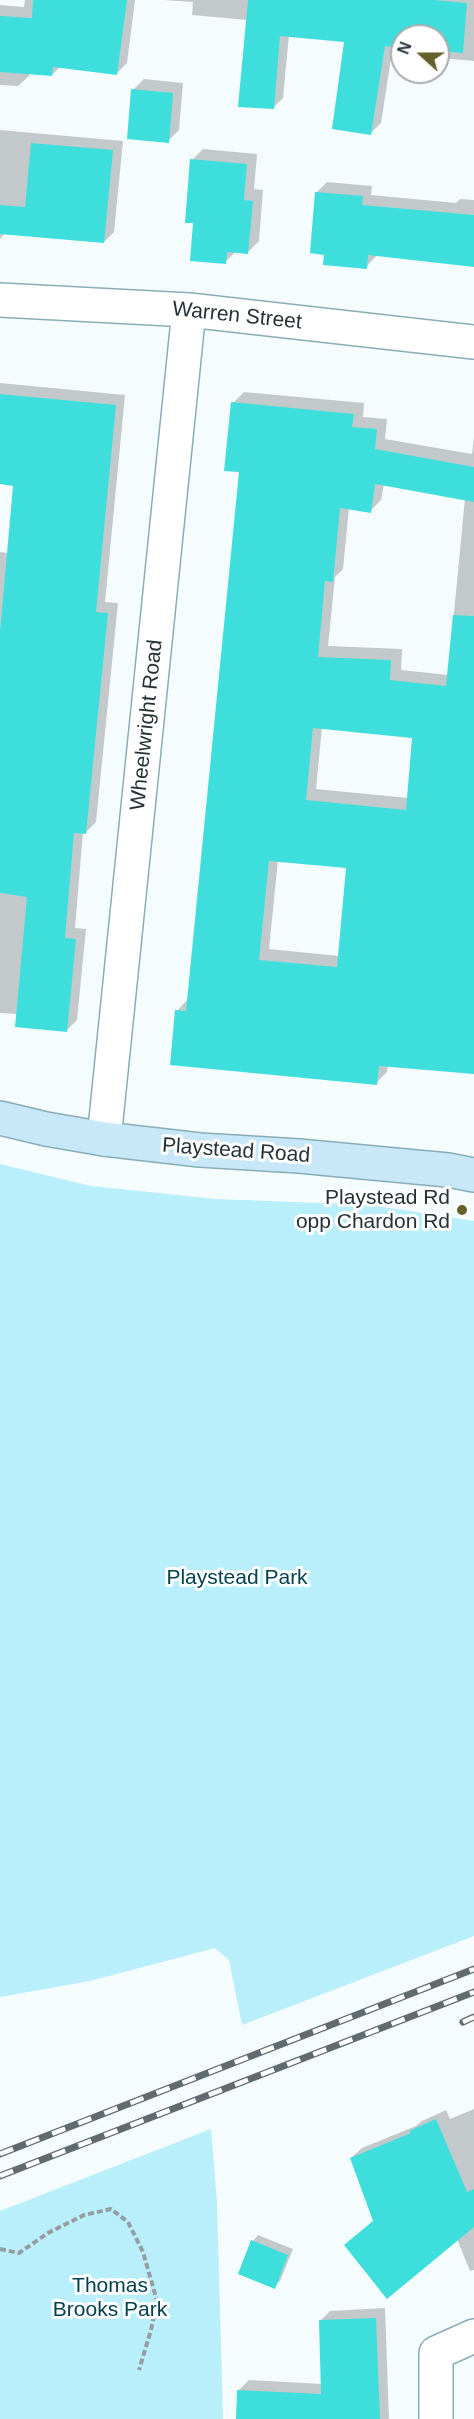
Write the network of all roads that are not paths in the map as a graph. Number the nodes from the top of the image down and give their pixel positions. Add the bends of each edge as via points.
1 (0, 300) edge
2 (189, 310) junction
3 (474, 342) edge
4 (0, 1118) edge
5 (105, 1139) junction
6 (474, 1175) edge
7 (474, 2336) edge
8 (436, 2419) edge

1 - 2 street, Warren Street
2 - 3 street, Warren Street
2 - 5 street, Wheelwright Road
4 - 5 main road, Playstead Road
5 - 6 main road, Playstead Road
7 - 8 street via 435,2353

